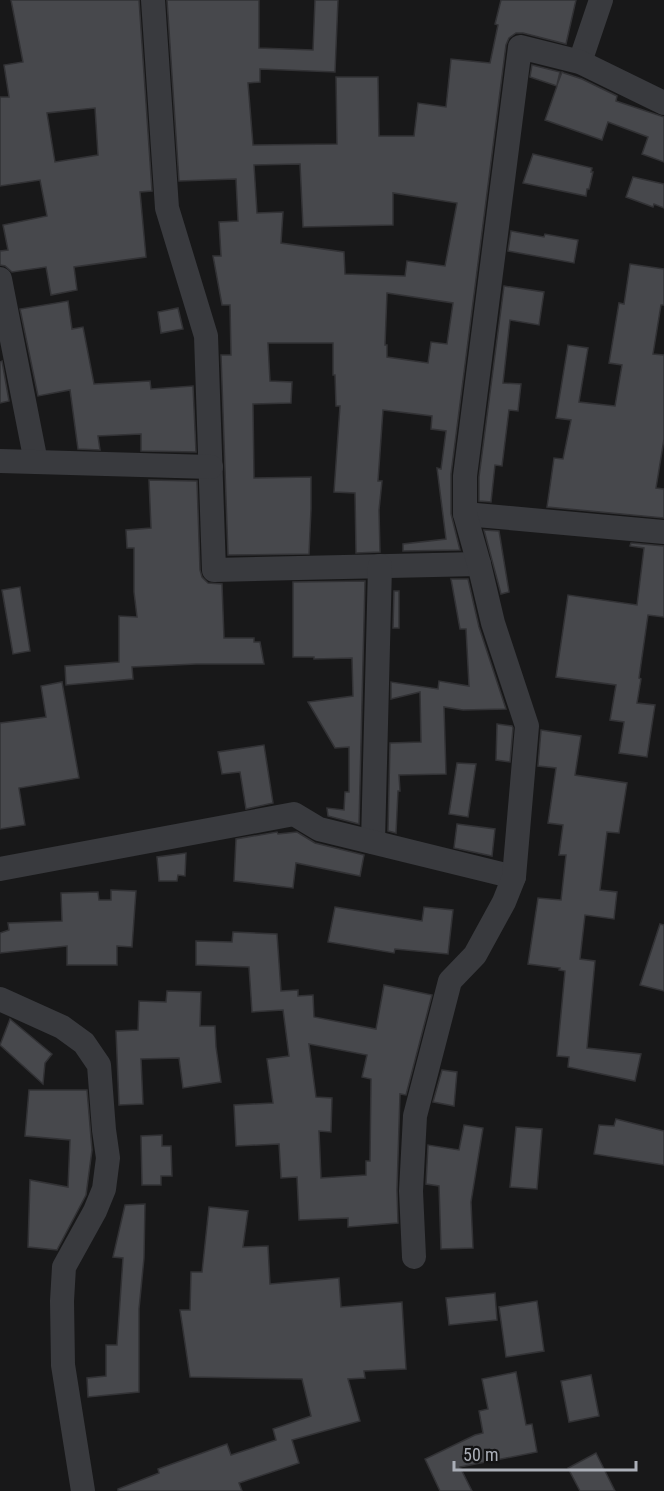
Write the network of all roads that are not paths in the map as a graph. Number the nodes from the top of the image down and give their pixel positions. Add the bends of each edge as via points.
1 (153, 0) edge
2 (601, 0) edge
3 (580, 62) junction
4 (664, 103) edge
5 (0, 279) edge
6 (0, 461) edge
7 (36, 462) junction
8 (211, 468) junction
9 (465, 514) junction
10 (664, 532) edge
11 (479, 564) junction
12 (380, 566) junction
13 (373, 842) junction
14 (0, 869) edge
15 (514, 878) junction
16 (0, 999) edge
17 (414, 1257) dead end
18 (83, 1491) edge

1 - 8 street via 167,208 206,336
2 - 3 street
3 - 4 street
3 - 9 street via 520,47 465,476
5 - 7 street
6 - 7 street
7 - 8 street
8 - 12 street via 214,570
9 - 10 street
9 - 11 street
11 - 12 street
11 - 15 street via 493,623 527,726
12 - 13 street
13 - 14 street via 319,829 294,814
13 - 15 street
15 - 17 street via 475,955 450,981 447,992 415,1116 411,1191
16 - 18 street via 62,1027 84,1043 99,1065 108,1158 104,1189 64,1267 62,1301 63,1365

